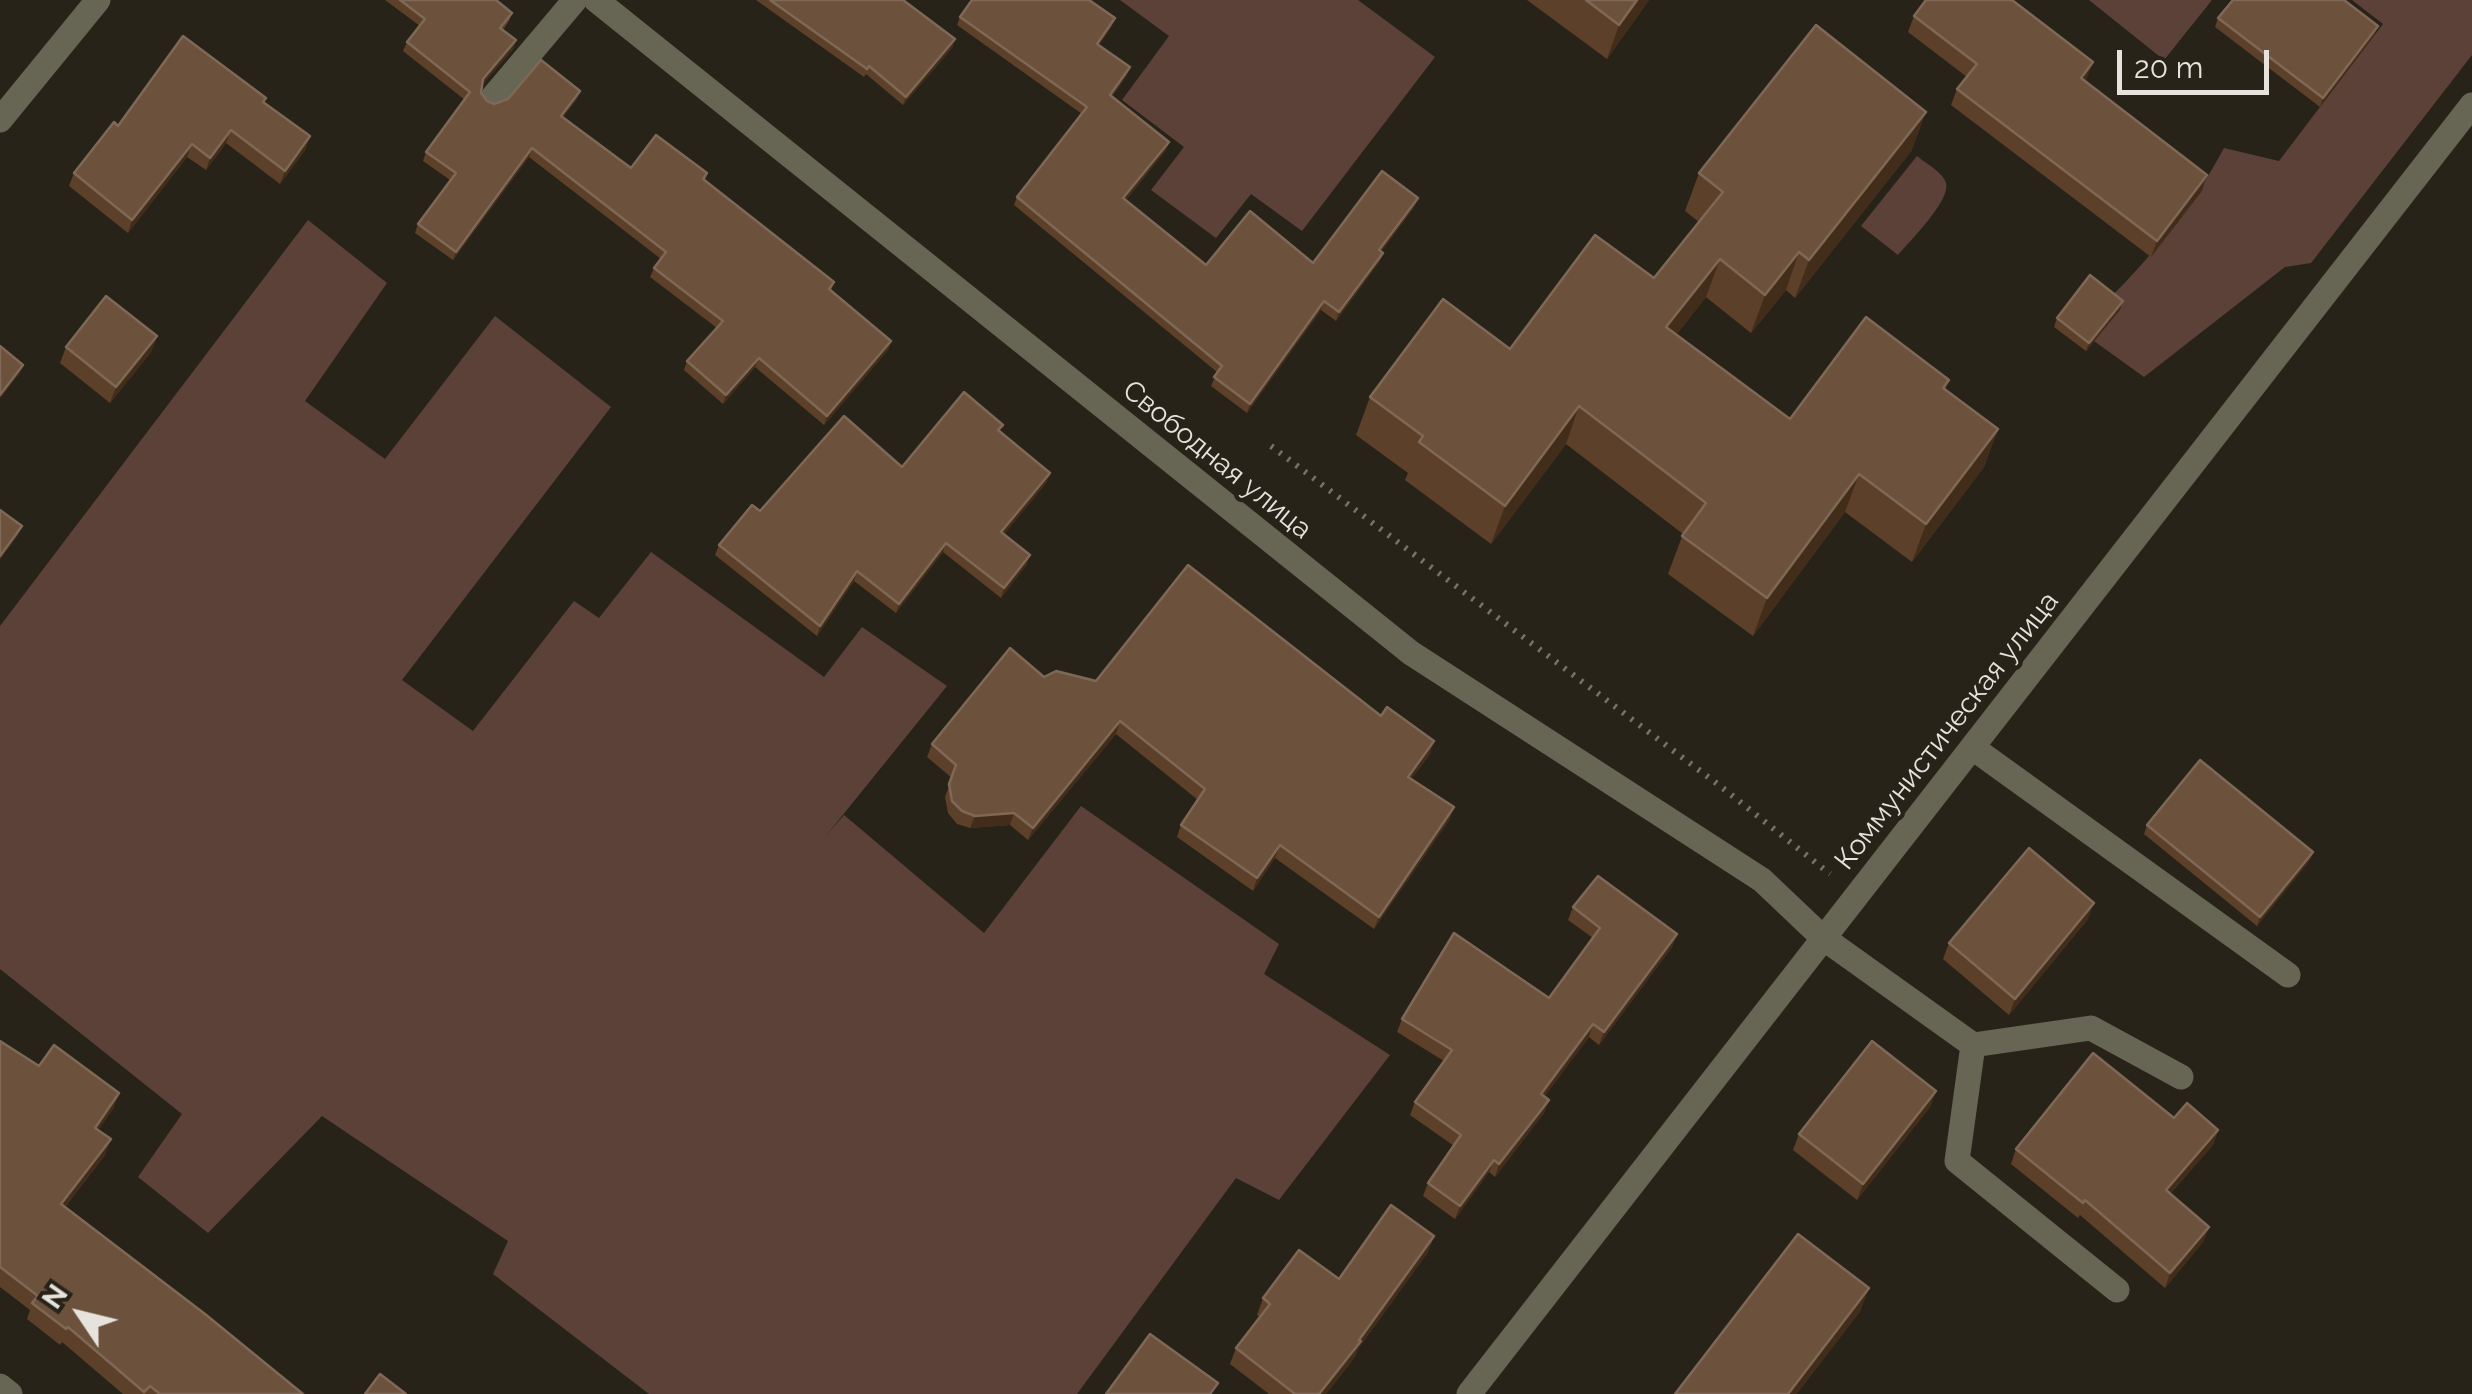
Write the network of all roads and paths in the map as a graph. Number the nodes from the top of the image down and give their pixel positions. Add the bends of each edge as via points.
1 (98, 0) edge
2 (575, 0) edge
3 (596, 0) edge
4 (493, 97) dead end
5 (2472, 106) edge
6 (0, 120) edge
7 (1271, 446) dead end
8 (1973, 748) junction
9 (1856, 895) junction
10 (1822, 936) junction
11 (2288, 975) dead end
12 (1973, 1045) junction
13 (2181, 1077) dead end
14 (2117, 1290) dead end
15 (0, 1386) edge
16 (10, 1394) edge
17 (1469, 1394) edge

1 - 6 street
2 - 4 street
3 - 10 street, Свободная улица via 1411,653 1762,880
5 - 8 street, Коммунистическая улица
7 - 9 path
8 - 9 street, Коммунистическая улица
8 - 11 street
9 - 10 street, Коммунистическая улица
10 - 12 street, Свободная улица
10 - 17 street, Коммунистическая улица
12 - 13 street via 2091,1028
12 - 14 street via 1957,1162
15 - 16 street

